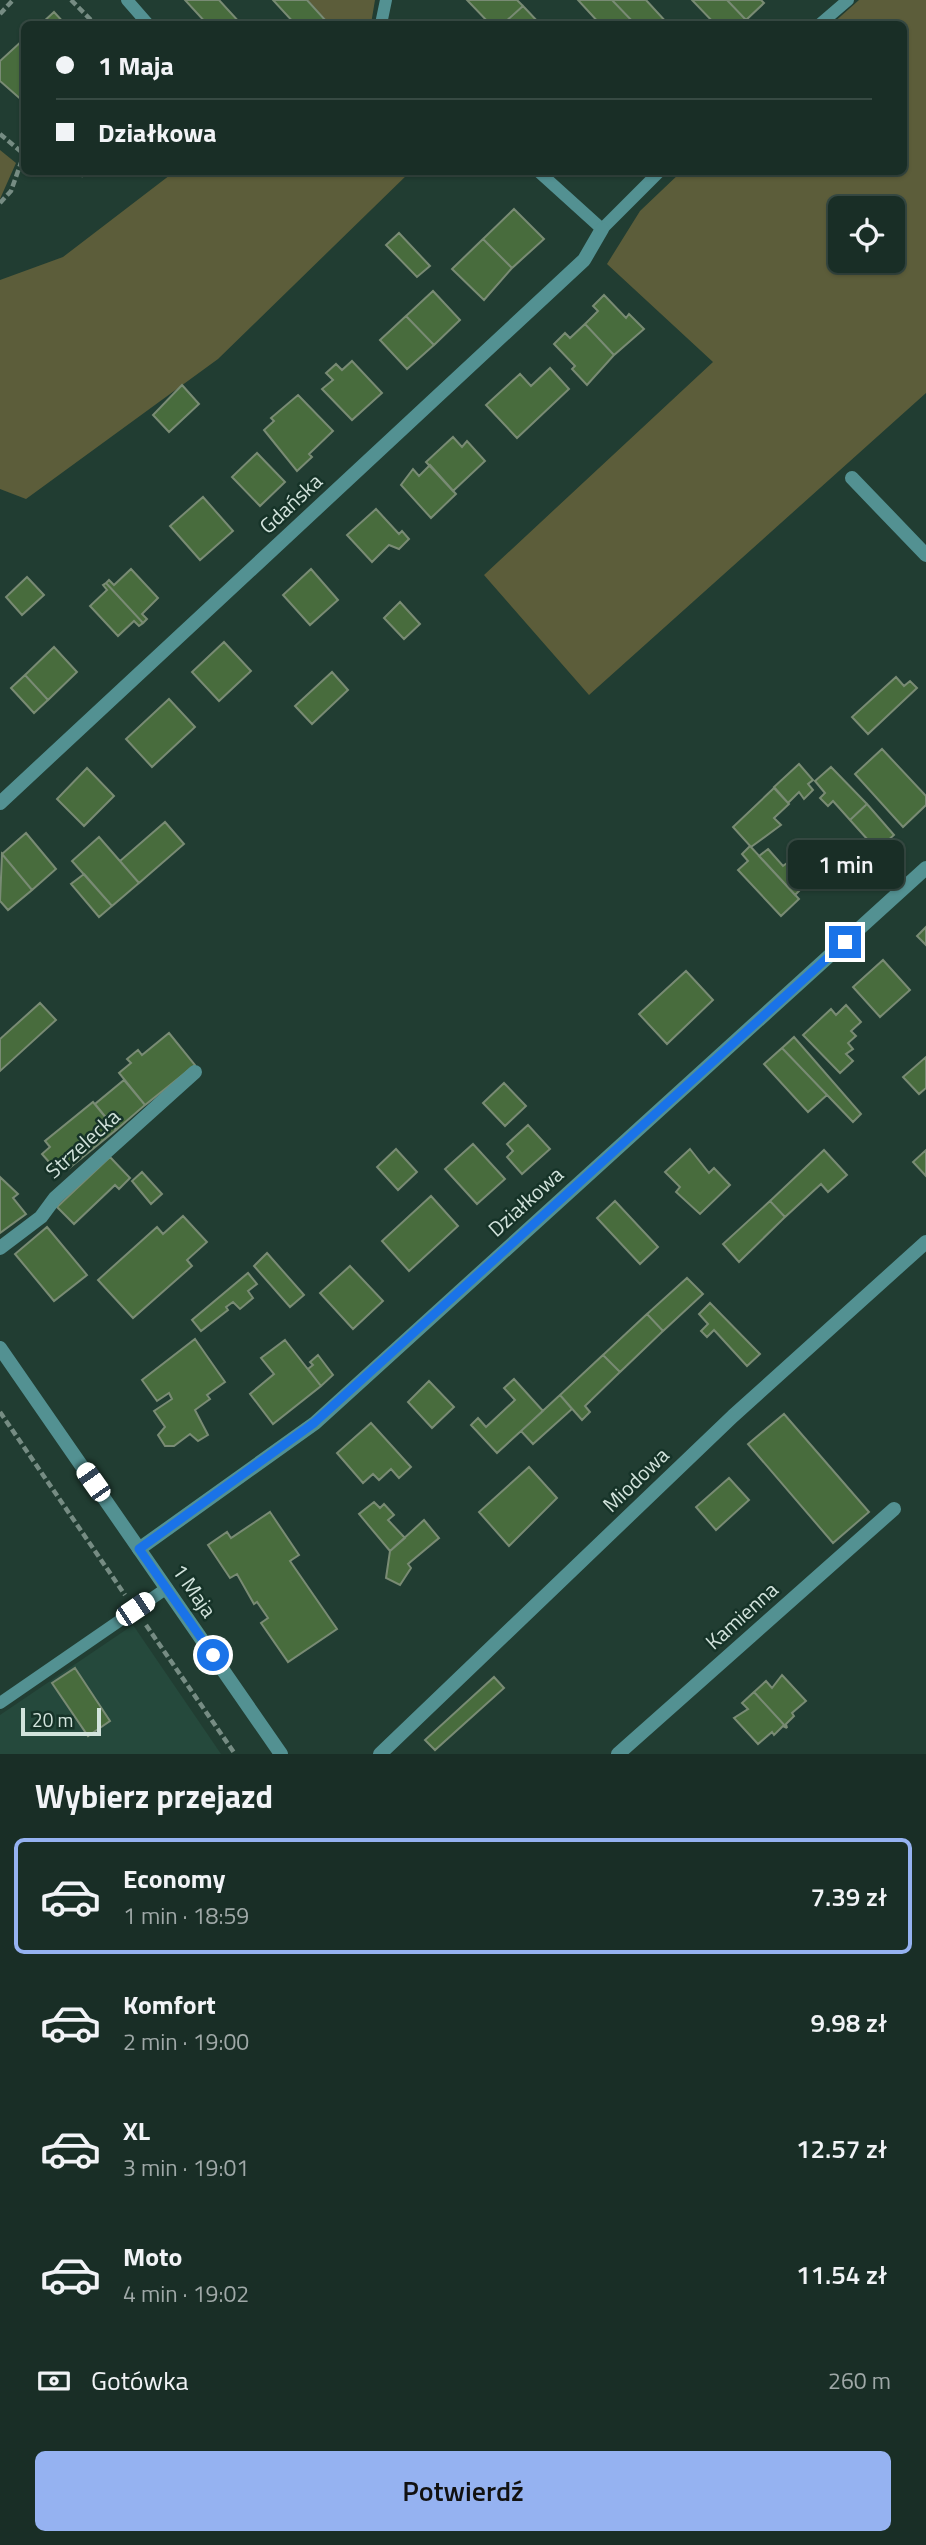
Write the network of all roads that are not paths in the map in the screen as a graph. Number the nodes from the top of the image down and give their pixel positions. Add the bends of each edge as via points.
1 (127, 0) edge
2 (386, 0) edge
3 (848, 0) edge
4 (145, 21) edge
5 (382, 21) edge
6 (824, 21) edge
7 (542, 175) edge
8 (656, 175) edge
9 (602, 229) junction
10 (852, 478) dead end
11 (926, 555) edge
12 (0, 803) edge
13 (926, 868) edge
14 (195, 1072) dead end
15 (926, 1242) edge
16 (0, 1248) edge
17 (0, 1348) edge
18 (894, 1509) dead end
19 (139, 1549) junction
20 (167, 1588) junction
21 (0, 1703) edge
22 (281, 1754) edge
23 (380, 1754) edge
24 (618, 1754) edge

1 - 4 lane
2 - 5 lane
3 - 6 lane
7 - 9 lane
8 - 9 lane
9 - 12 street, Gdańska via 584,260
10 - 11 street
13 - 19 street, Działkowa via 314,1423
14 - 16 street, Strzelecka via 55,1198 41,1217
15 - 23 street, Miodowa via 733,1416
17 - 19 street, 1 Maja
18 - 24 street, Kamienna
19 - 20 street, 1 Maja
20 - 21 lane
20 - 22 street, 1 Maja

